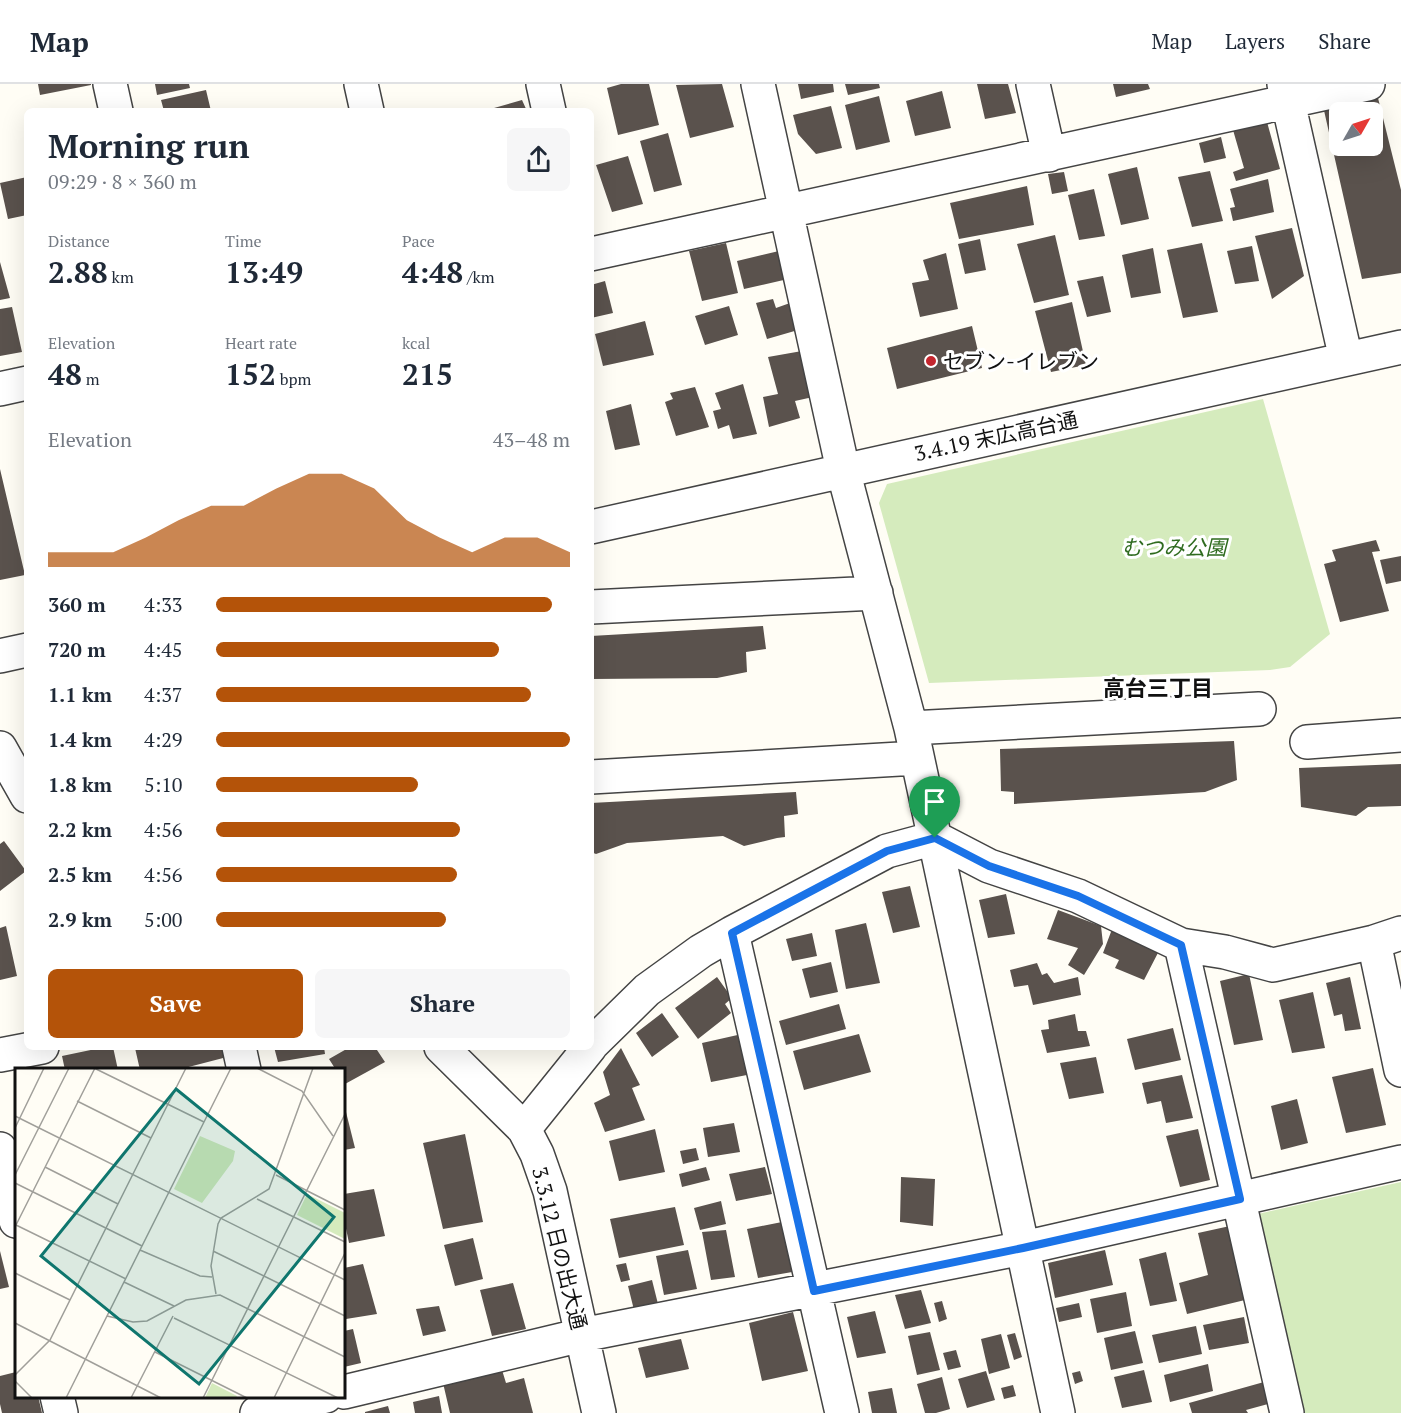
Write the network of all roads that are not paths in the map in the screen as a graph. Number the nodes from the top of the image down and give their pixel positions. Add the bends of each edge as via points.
1 (110, 84) edge
2 (361, 84) edge
3 (543, 84) edge
4 (758, 84) edge
5 (1033, 84) edge
6 (1368, 84) edge
7 (1286, 93) edge
8 (115, 108) edge
9 (366, 108) edge
10 (548, 108) edge
11 (1048, 155) junction
12 (787, 213) junction
13 (594, 253) edge
14 (1401, 347) edge
15 (1346, 359) junction
16 (24, 384) edge
17 (0, 389) edge
18 (843, 470) junction
19 (594, 525) edge
20 (876, 593) junction
21 (594, 607) edge
22 (24, 651) edge
23 (0, 656) edge
24 (1258, 710) dead end
25 (1401, 735) edge
26 (1307, 742) dead end
27 (914, 743) junction
28 (0, 748) edge
29 (594, 777) edge
30 (24, 791) edge
31 (935, 838) junction
32 (732, 933) junction
33 (1388, 938) edge
34 (1181, 945) junction
35 (594, 1038) edge
36 (26, 1050) edge
37 (240, 1050) edge
38 (444, 1050) edge
39 (584, 1050) edge
40 (0, 1055) edge
41 (244, 1068) edge
42 (1401, 1070) edge
43 (524, 1129) junction
44 (0, 1149) edge
45 (1401, 1162) edge
46 (1240, 1199) junction
47 (15, 1216) edge
48 (1023, 1248) junction
49 (814, 1291) junction
50 (582, 1335) junction
51 (345, 1394) edge
52 (57, 1398) edge
53 (327, 1399) edge
54 (61, 1413) edge
55 (257, 1413) edge
56 (598, 1413) edge
57 (842, 1413) edge
58 (1058, 1413) edge
59 (1287, 1413) edge

1 - 8 street
2 - 9 street
3 - 10 street
4 - 12 street
5 - 11 street
6 - 7 street
7 - 11 street
7 - 15 street
11 - 12 street
12 - 13 street
12 - 18 street
14 - 15 street, 3.4.19 末広高台通
15 - 18 street, 3.4.19 末広高台通
16 - 17 street
18 - 19 street, 3.4.19 末広高台通
18 - 20 street
20 - 21 street
20 - 27 street
22 - 23 street
24 - 27 street
25 - 26 street
27 - 29 street
27 - 31 street
28 - 30 street
31 - 32 street via 887,851
31 - 34 street via 989,866 1078,896
31 - 48 street
32 - 35 street via 647,990
32 - 49 street
33 - 34 street via 1273,965
33 - 42 street
34 - 46 street
36 - 40 street
37 - 41 street
38 - 43 street, 3.3.12 日の出大通
39 - 43 street
43 - 50 street, 3.3.12 日の出大通 via 550,1191
44 - 47 street
45 - 46 street
46 - 48 street
46 - 59 street
48 - 49 street
48 - 58 street
49 - 50 street
49 - 57 street
50 - 51 street
50 - 56 street, 3.3.12 日の出大通
52 - 54 street
53 - 55 street

